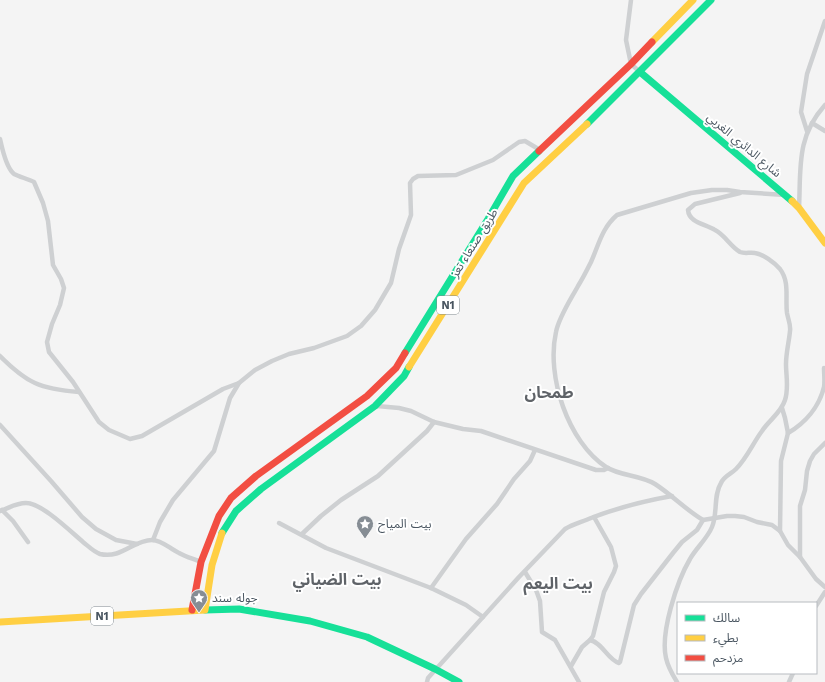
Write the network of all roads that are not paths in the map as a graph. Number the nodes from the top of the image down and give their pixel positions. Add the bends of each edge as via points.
1 (631, 0) edge
2 (693, 0) edge
3 (711, 0) edge
4 (825, 21) edge
5 (631, 64) junction
6 (640, 72) junction
7 (825, 105) edge
8 (812, 123) junction
9 (807, 131) junction
10 (825, 131) edge
11 (0, 139) edge
12 (540, 150) junction
13 (740, 192) junction
14 (786, 195) junction
15 (799, 208) junction
16 (825, 242) edge
17 (0, 356) edge
18 (824, 368) dead end
19 (239, 383) junction
20 (79, 392) junction
21 (367, 396) junction
22 (375, 406) junction
23 (782, 408) junction
24 (434, 422) junction
25 (0, 425) edge
26 (788, 433) junction
27 (825, 444) edge
28 (535, 450) junction
29 (608, 468) junction
30 (672, 496) junction
31 (1, 510) edge
32 (594, 517) junction
33 (715, 519) junction
34 (703, 520) junction
35 (279, 523) dead end
36 (780, 530) junction
37 (302, 534) junction
38 (153, 540) junction
39 (28, 542) dead end
40 (137, 544) junction
41 (800, 557) junction
42 (202, 562) junction
43 (525, 572) junction
44 (825, 587) edge
45 (431, 588) junction
46 (825, 592) edge
47 (817, 604) edge
48 (192, 610) junction
49 (204, 610) junction
50 (483, 617) junction
51 (0, 622) edge
52 (590, 640) junction
53 (571, 666) junction
54 (435, 669) junction
55 (427, 682) edge
56 (459, 682) edge
57 (579, 682) edge
58 (677, 682) edge

1 - 5 street via 626,40
2 - 5 main road, طريق صنعاء تعز / N1
3 - 6 main road, طريق صنعاء تعز / N1
4 - 9 street via 808,74 801,112
5 - 6 street
5 - 12 main road, طريق صنعاء تعز / N1
6 - 14 main road, شارع الدائري الغربي
6 - 22 main road, طريق صنعاء تعز / N1 via 524,184 404,376
7 - 8 street
8 - 9 street
8 - 10 street
9 - 15 street via 802,147
11 - 20 street via 10,170 34,182 44,203 53,265 64,288 46,342 49,352
12 - 19 street via 525,141 519,142 493,160 456,174 418,176 413,179 410,183 411,215 391,282 375,310 348,336 272,361
12 - 21 main road, طريق صنعاء تعز / N1 via 513,176 396,368
13 - 14 street
13 - 23 street via 695,204 688,210 688,214 693,220 721,233 740,251 762,255 776,266 784,277 790,331 786,363 786,399
13 - 29 street via 712,190 617,215 609,222 560,319 556,332 554,368 566,417 578,440
14 - 15 main road, شارع الدائري الغربي
15 - 16 main road, شارع الدائري الغربي
17 - 20 street via 17,373 31,382 51,389
18 - 26 street via 824,388 815,407 801,424
19 - 20 street via 223,389 142,436 130,439 109,430 100,422
19 - 38 street via 230,398 214,451 173,500
21 - 22 main road
21 - 42 main road, طريق صنعاء تعز / N1 via 256,476 231,498 219,516
22 - 24 street via 411,411
22 - 49 main road, طريق صنعاء تعز / N1 via 260,489 236,511 223,530 212,565
23 - 26 street
23 - 33 street via 770,420 736,469 720,483
24 - 28 street via 481,431
24 - 37 street via 378,476 336,504
25 - 40 street via 82,517 96,529 116,540
26 - 36 street via 781,461
27 - 41 street via 814,454 807,471 800,506
28 - 29 street via 596,470
28 - 45 street via 530,461 466,539
29 - 30 street via 640,477
30 - 32 street via 642,501
30 - 34 street
31 - 39 street via 13,520
31 - 40 street via 15,504 34,504 98,553 109,556
32 - 43 street via 565,529
32 - 52 street via 610,547 616,566 604,592
33 - 34 street
33 - 36 street via 728,516 744,517
33 - 58 street via 678,582 671,606 665,638 665,656
34 - 52 street via 697,530 673,553 634,605 619,664 595,641
35 - 37 street
36 - 41 street via 788,545
37 - 45 street via 326,548
38 - 40 street
38 - 42 street
41 - 44 street via 816,580
42 - 48 main road, طريق صنعاء تعز / N1
43 - 50 street
43 - 53 street via 540,601 542,632 555,640
45 - 50 street via 466,605
46 - 47 street
48 - 49 main road, N1
48 - 51 main road, N1
49 - 54 main road via 239,609 310,621 367,638
50 - 54 street
52 - 53 street via 582,647
53 - 57 street
54 - 55 street
54 - 56 main road

